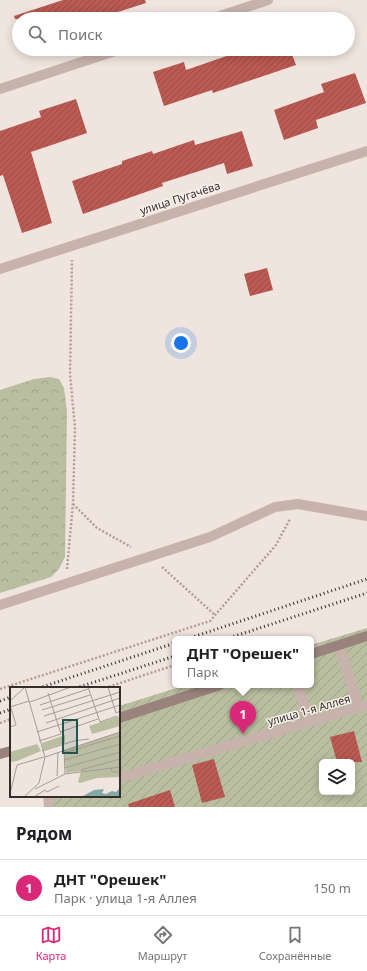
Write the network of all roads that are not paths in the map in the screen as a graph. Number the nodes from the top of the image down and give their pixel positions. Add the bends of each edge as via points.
1 (268, 0) edge
2 (232, 12) edge
3 (100, 56) edge
4 (0, 89) edge
5 (367, 151) edge
6 (0, 269) edge
7 (367, 516) edge
8 (0, 605) edge
9 (367, 636) edge
10 (339, 645) junction
11 (314, 653) edge
12 (211, 688) edge
13 (298, 688) edge
14 (363, 706) edge
15 (120, 718) edge
16 (310, 721) junction
17 (10, 751) edge
18 (0, 754) edge
19 (120, 778) edge

1 - 2 street
3 - 4 street
5 - 6 street, улица Пугачёва
7 - 8 street via 298,504 276,507 210,537
9 - 10 street
10 - 11 street
10 - 14 street
12 - 15 street
13 - 16 street
14 - 16 street, улица 1-я Аллея
16 - 19 street, улица 1-я Аллея
17 - 18 street

